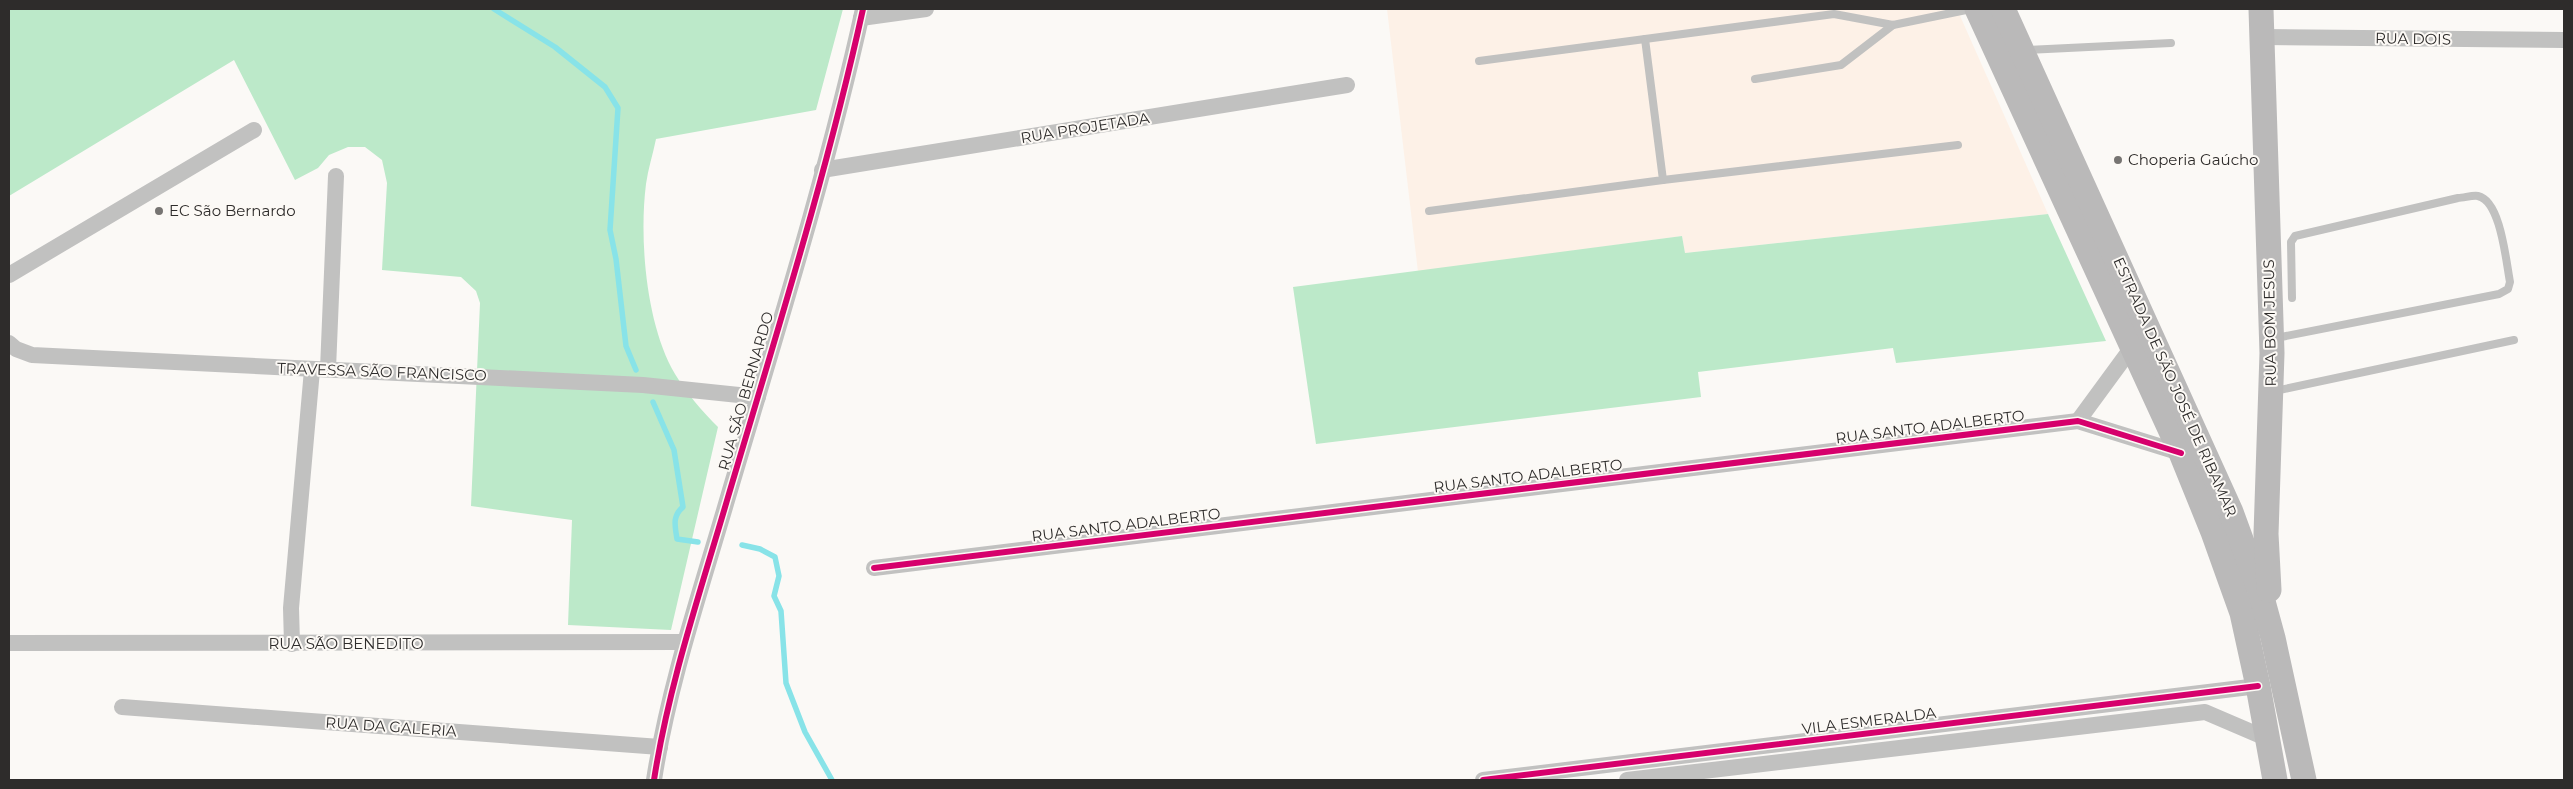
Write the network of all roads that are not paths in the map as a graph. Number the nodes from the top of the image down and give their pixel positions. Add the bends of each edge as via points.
1 (926, 9) edge
2 (1971, 9) edge
3 (1977, 9) edge
4 (2002, 9) edge
5 (2262, 9) edge
6 (862, 13) edge
7 (1893, 25) junction
8 (2262, 37) junction
9 (1644, 39) junction
10 (2564, 40) edge
11 (2171, 43) dead end
12 (2022, 50) junction
13 (1479, 61) dead end
14 (1755, 79) dead end
15 (1348, 86) dead end
16 (254, 130) dead end
17 (1958, 145) dead end
18 (822, 170) junction
19 (336, 176) dead end
20 (1663, 180) junction
21 (1429, 211) dead end
22 (9, 275) edge
23 (2292, 298) dead end
24 (2272, 338) junction
25 (2514, 340) dead end
26 (9, 343) edge
27 (2133, 346) junction
28 (328, 369) junction
29 (312, 370) junction
30 (2271, 392) junction
31 (758, 397) junction
32 (2078, 421) junction
33 (2181, 453) junction
34 (874, 568) dead end
35 (2273, 638) junction
36 (684, 642) junction
37 (9, 643) edge
38 (292, 644) junction
39 (2258, 686) junction
40 (122, 707) dead end
41 (2020, 715) junction
42 (2023, 734) junction
43 (1851, 736) junction
44 (2268, 739) junction
45 (660, 747) junction
46 (1852, 754) junction
47 (1586, 774) edge
48 (654, 780) edge
49 (1483, 780) edge
50 (1627, 780) edge
51 (2275, 780) edge
52 (2304, 780) edge

1 - 6 street
2 - 7 lane
3 - 27 main road, ESTRADA DE SÃO JOSÉ DE RIBAMAR
4 - 12 main road, ESTRADA DE SÃO JOSÉ DE RIBAMAR
5 - 8 main road, RUA BOM JESUS
6 - 18 street, RUA SÃO BERNARDO
7 - 9 lane via 1834,14
7 - 14 lane via 1841,64
8 - 10 street, RUA DOIS
8 - 24 main road, RUA BOM JESUS
9 - 13 lane
9 - 20 lane
11 - 12 lane
12 - 35 main road, ESTRADA DE SÃO JOSÉ DE RIBAMAR via 2211,464 2248,558
15 - 18 street, RUA PROJETADA
16 - 22 street
17 - 20 lane
18 - 31 street, RUA SÃO BERNARDO
19 - 28 street
20 - 21 lane
23 - 24 lane via 2291,242 2295,236 2478,196 2489,202 2496,213 2510,282 2508,289 2499,294
24 - 30 main road, RUA BOM JESUS
25 - 30 lane
26 - 29 street, TRAVESSA SÃO FRANCISCO via 32,354
27 - 32 street
27 - 33 main road, ESTRADA DE SÃO JOSÉ DE RIBAMAR
28 - 29 street, TRAVESSA SÃO FRANCISCO
28 - 31 street, TRAVESSA SÃO FRANCISCO via 643,384
29 - 38 street via 291,608
30 - 35 main road, RUA BOM JESUS via 2266,534
31 - 36 street, RUA SÃO BERNARDO
32 - 33 street, RUA SANTO ADALBERTO
32 - 34 street, RUA SANTO ADALBERTO
33 - 39 main road, ESTRADA DE SÃO JOSÉ DE RIBAMAR via 2242,613
35 - 52 main road, ESTRADA DE SÃO JOSÉ DE RIBAMAR
36 - 38 street, RUA SÃO BENEDITO
36 - 45 street, RUA SÃO BERNARDO
37 - 38 street, RUA SÃO BENEDITO
39 - 41 street, VILA ESMERALDA
39 - 44 main road, ESTRADA DE SÃO JOSÉ DE RIBAMAR
40 - 45 street, RUA DA GALERIA
41 - 42 street
41 - 43 street, VILA ESMERALDA
42 - 44 street, VILA ESMERALDA via 2205,712
42 - 46 street, VILA ESMERALDA
43 - 46 street
43 - 47 street, VILA ESMERALDA
44 - 51 main road, ESTRADA DE SÃO JOSÉ DE RIBAMAR
45 - 48 street, RUA SÃO BERNARDO
46 - 50 street, VILA ESMERALDA
47 - 49 street, VILA ESMERALDA

